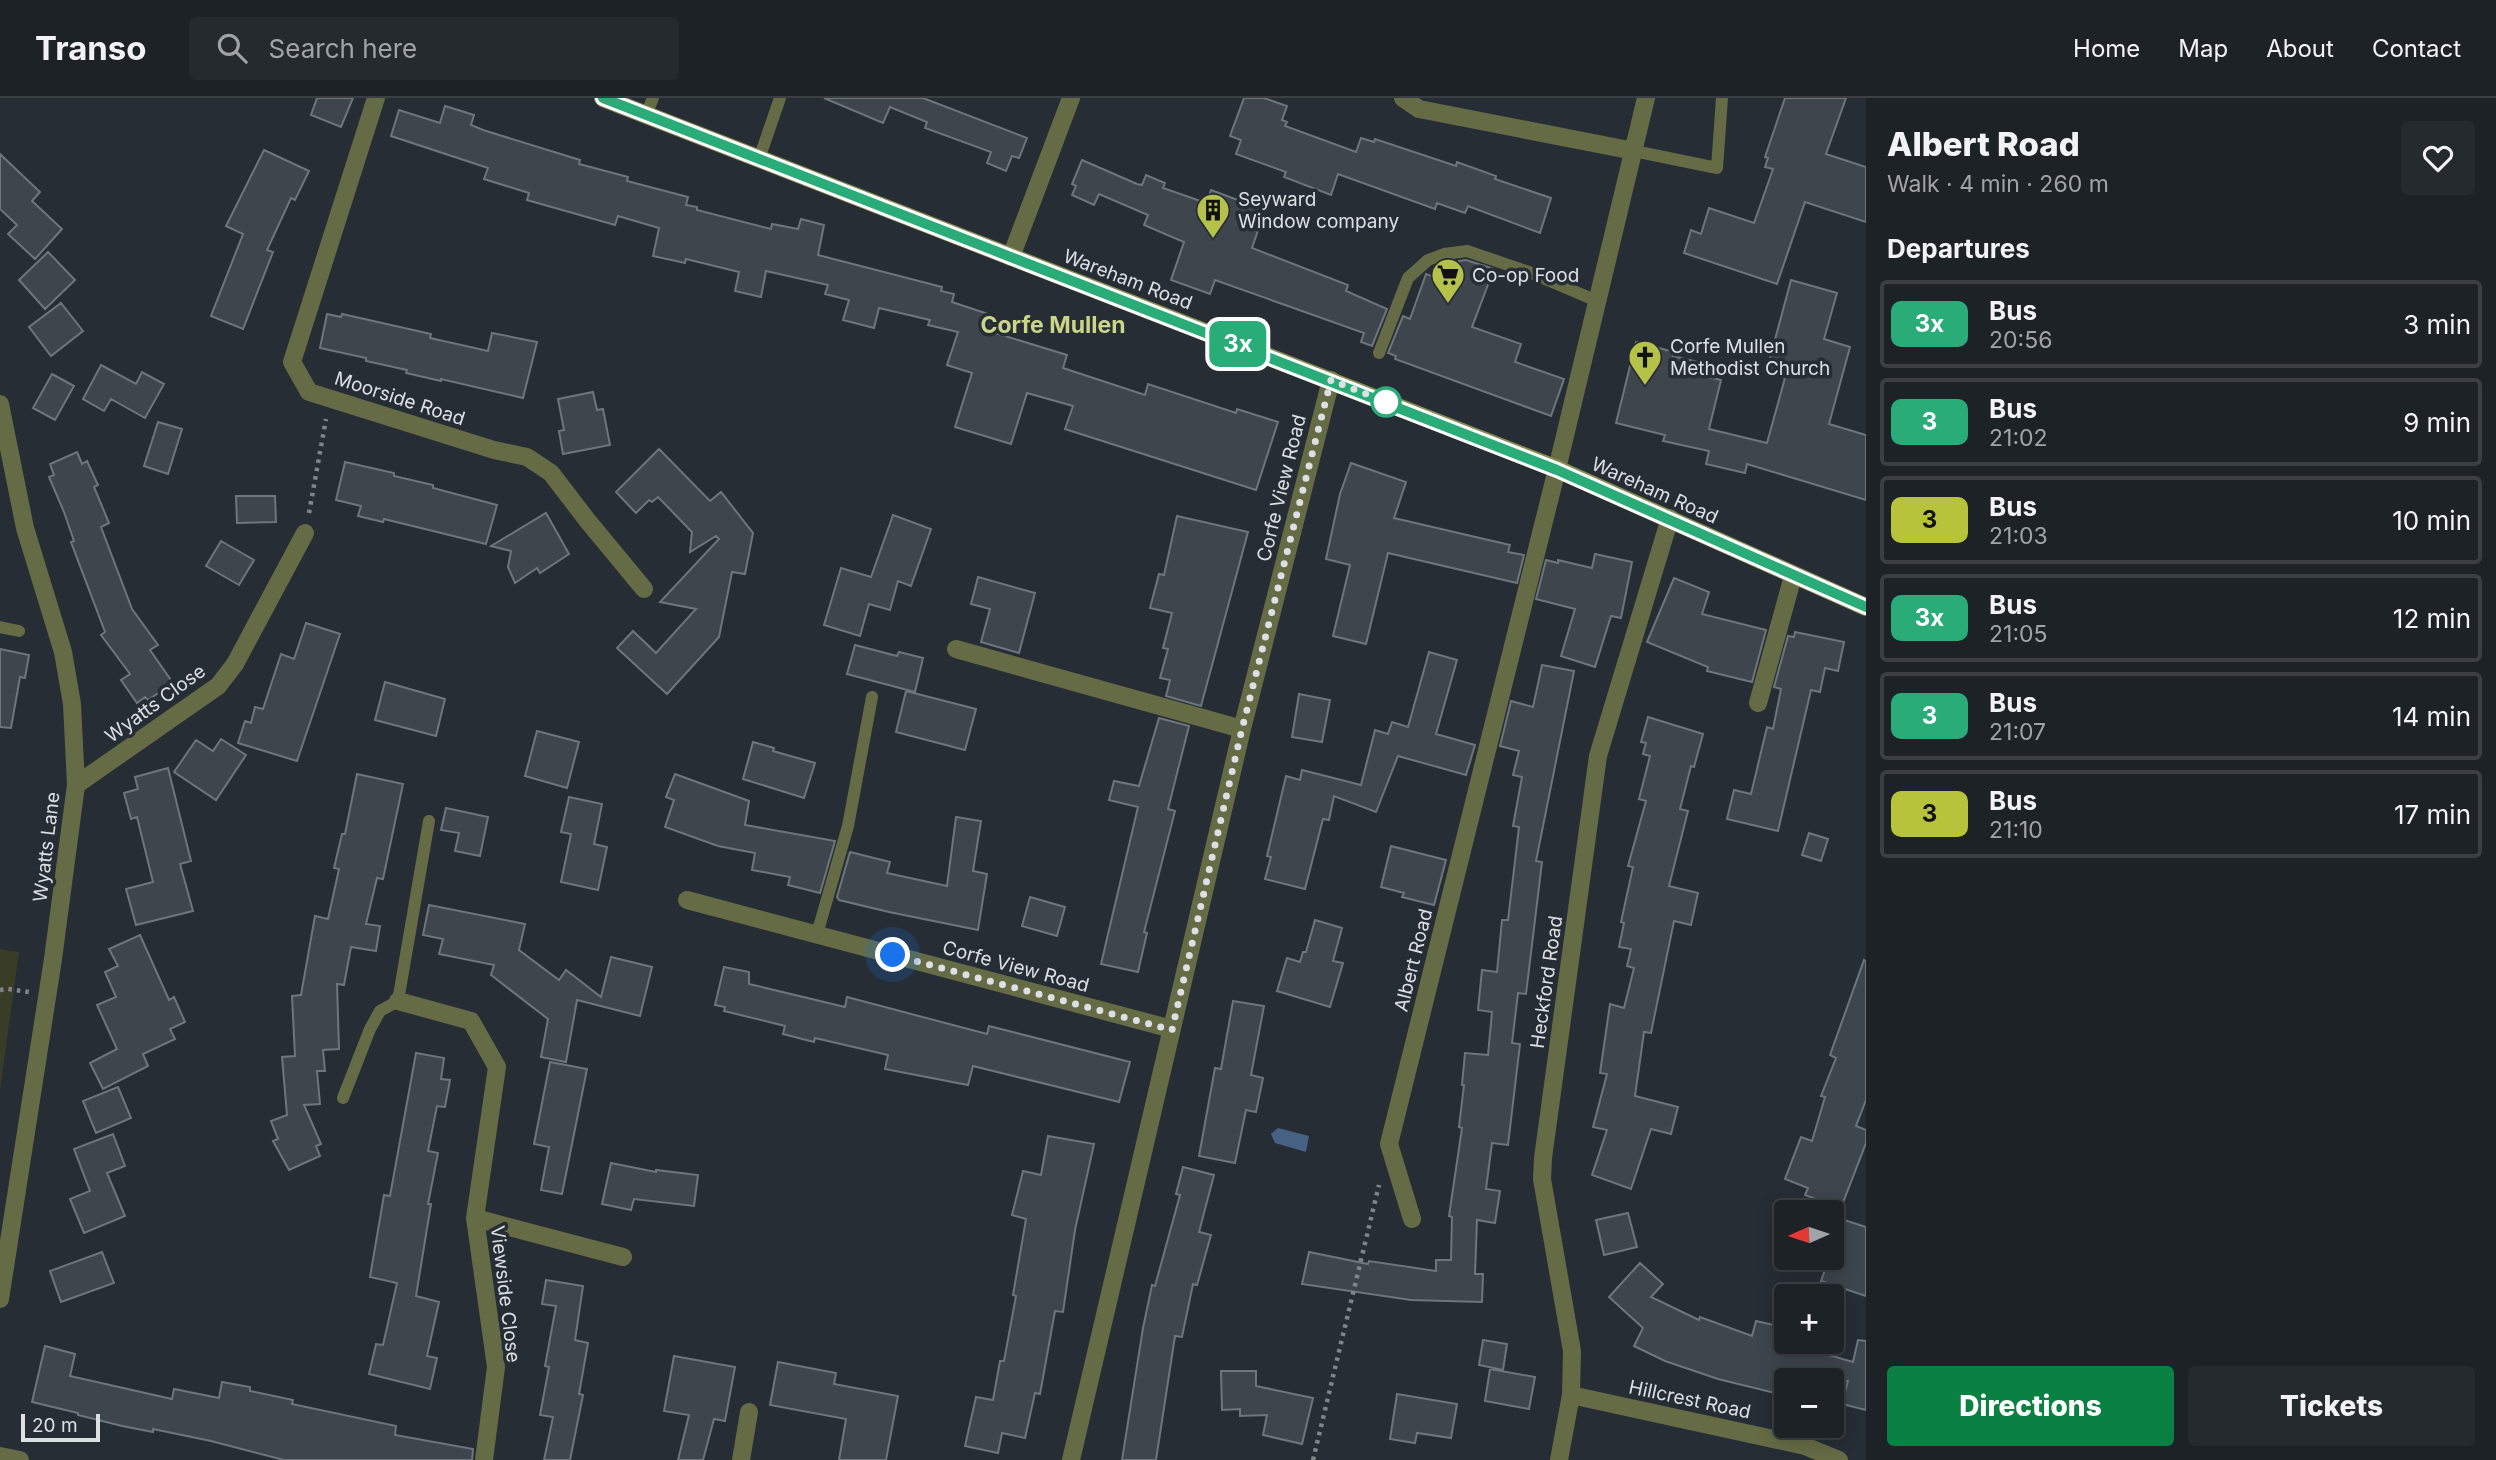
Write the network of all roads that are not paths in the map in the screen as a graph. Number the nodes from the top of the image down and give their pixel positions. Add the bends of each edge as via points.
1 (376, 98) edge
2 (603, 98) edge
3 (780, 98) edge
4 (1071, 98) edge
5 (1403, 98) edge
6 (1646, 98) edge
7 (1722, 98) edge
8 (649, 106) edge
9 (1634, 151) junction
10 (759, 159) junction
11 (1011, 257) junction
12 (1597, 300) junction
13 (1379, 353) dead end
14 (1331, 380) junction
15 (0, 404) edge
16 (2, 426) edge
17 (1557, 470) junction
18 (1670, 518) junction
19 (305, 533) road end
20 (1793, 576) junction
21 (644, 589) dead end
22 (1866, 607) edge
23 (0, 628) edge
24 (19, 631) dead end
25 (956, 649) dead end
26 (872, 697) dead end
27 (1758, 703) dead end
28 (1242, 729) junction
29 (76, 785) junction
30 (429, 821) dead end
31 (687, 900) dead end
32 (817, 934) junction
33 (398, 1001) junction
34 (1172, 1030) junction
35 (343, 1098) dead end
36 (475, 1218) junction
37 (1412, 1219) dead end
38 (4, 1243) edge
39 (623, 1257) dead end
40 (0, 1299) edge
41 (1571, 1395) junction
42 (749, 1412) dead end
43 (0, 1456) edge
44 (20, 1460) edge
45 (484, 1460) edge
46 (741, 1460) edge
47 (1071, 1460) edge
48 (1559, 1460) edge
49 (1839, 1460) edge

1 - 21 street, Moorside Road via 292,362 309,392 527,457 551,473
2 - 8 street, Wareham Road
3 - 10 lane
4 - 11 street
5 - 9 street via 1419,109
6 - 9 street, Albert Road
7 - 9 lane via 1717,168
8 - 10 street, Wareham Road
9 - 12 street, Albert Road
10 - 11 street, Wareham Road
11 - 14 street, Wareham Road
12 - 13 lane via 1467,251 1444,254 1428,260 1408,278
12 - 17 street, Albert Road
14 - 17 street, Wareham Road
14 - 28 street, Corfe View Road
15 - 16 street, Wyatts Lane
16 - 29 street, Wyatts Lane via 24,528 64,652
17 - 18 street, Wareham Road
17 - 37 street, Albert Road via 1389,1144
18 - 20 street, Wareham Road
18 - 41 street, Heckford Road via 1598,756 1543,1158 1542,1179 1572,1351
19 - 29 street, Wyatts Close via 235,664 218,686
20 - 22 street, Wareham Road
20 - 27 street
23 - 24 lane
25 - 28 street
26 - 32 lane via 848,826
28 - 34 street, Corfe View Road
29 - 38 street, Wyatts Lane via 53,959
30 - 33 lane
31 - 32 street, Corfe View Road
32 - 34 street, Corfe View Road
33 - 35 lane via 380,1011
33 - 36 street, Viewside Close via 471,1021 497,1067
34 - 47 street, Corfe View Road
36 - 39 street, Viewside Close
36 - 45 street, Viewside Close via 496,1367
38 - 40 street, Wyatts Lane
41 - 48 street, Heckford Road
41 - 49 street, Hillcrest Road via 1805,1446
42 - 46 street
43 - 44 street

